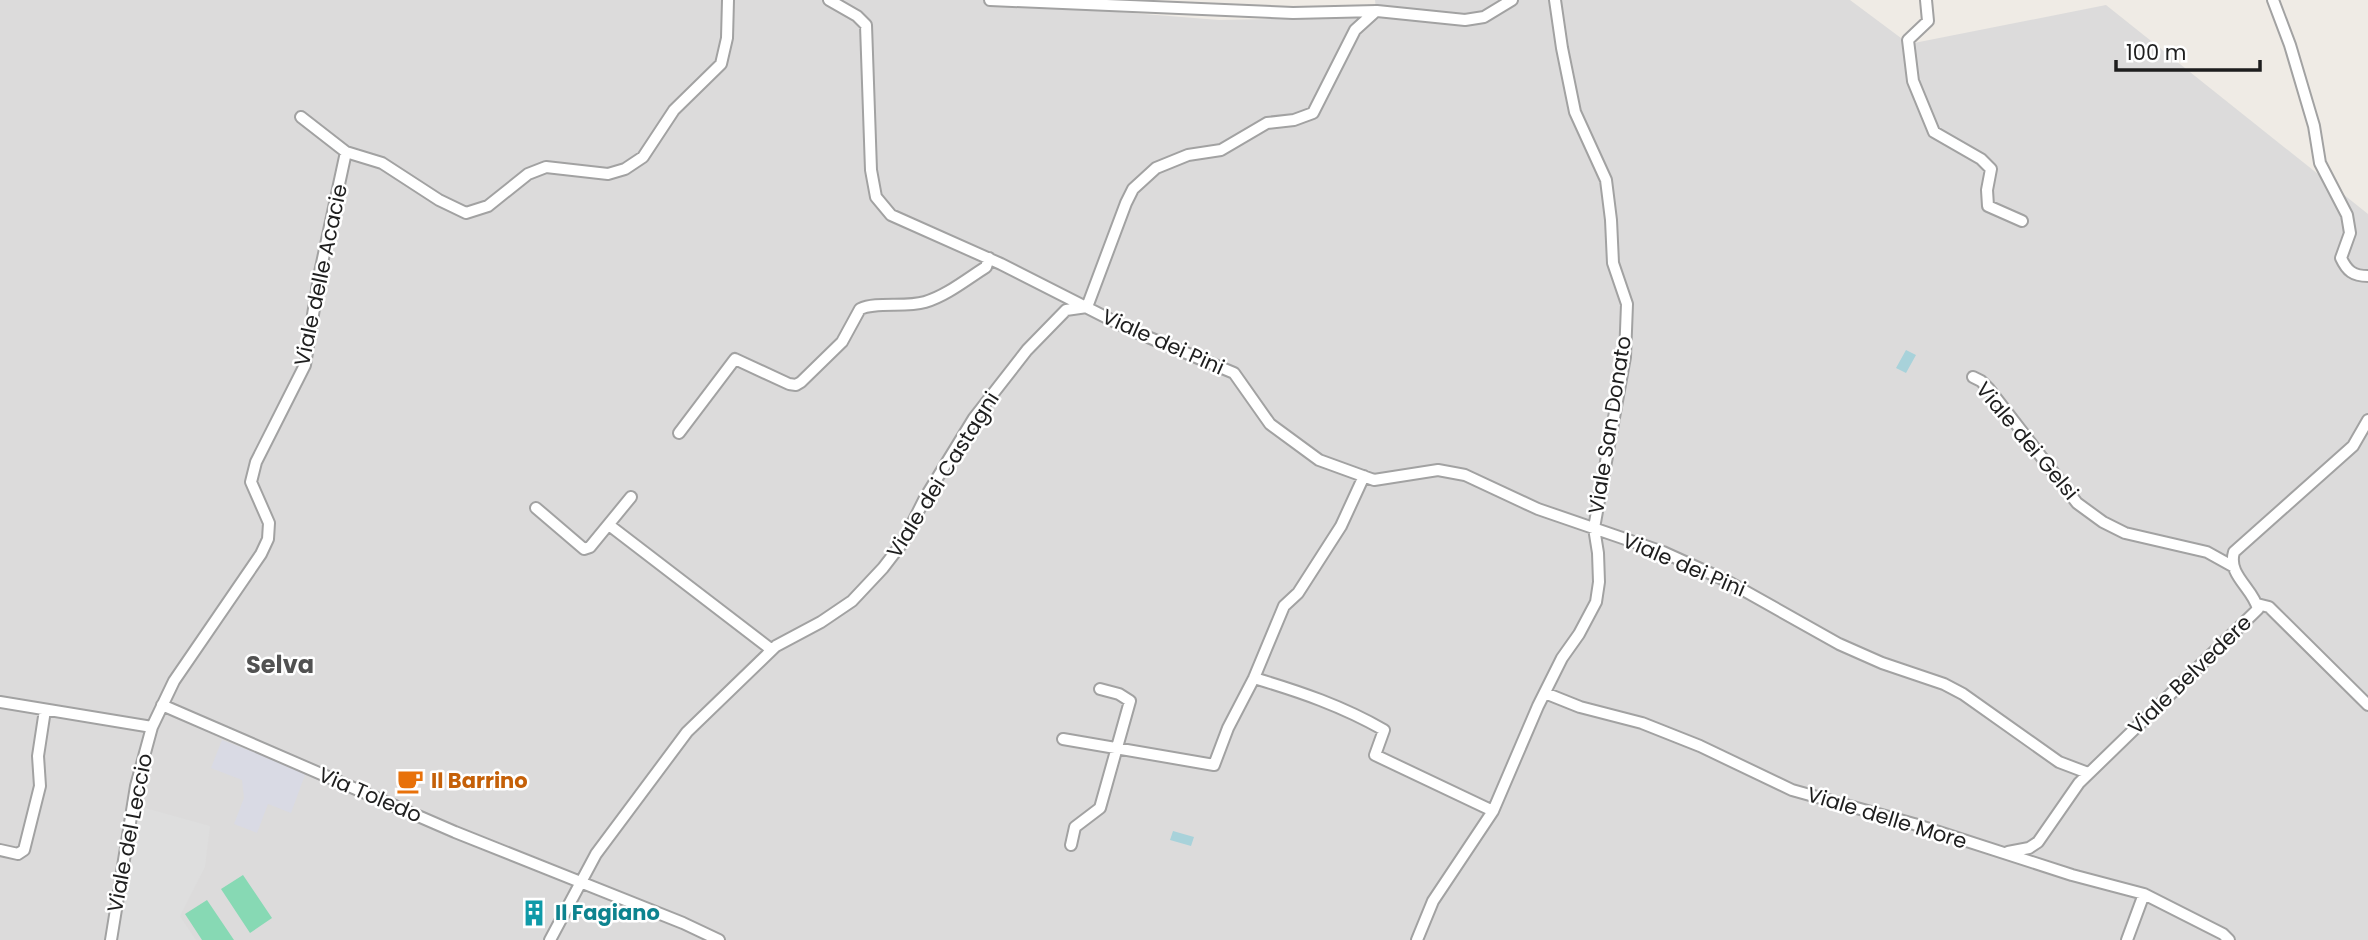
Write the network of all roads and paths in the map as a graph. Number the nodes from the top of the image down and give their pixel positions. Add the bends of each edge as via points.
1 (829, 0) edge
2 (990, 0) edge
3 (1512, 0) edge
4 (1555, 0) edge
5 (1926, 0) edge
6 (2273, 0) edge
7 (728, 2) edge
8 (1377, 11) junction
9 (301, 117) dead end
10 (346, 152) junction
11 (2022, 221) dead end
12 (989, 258) junction
13 (2368, 276) edge
14 (1087, 307) junction
15 (1973, 377) dead end
16 (2368, 420) edge
17 (679, 433) dead end
18 (1364, 476) junction
19 (631, 497) dead end
20 (536, 508) dead end
21 (609, 525) junction
22 (1594, 528) junction
23 (2234, 567) junction
24 (2257, 604) junction
25 (772, 650) junction
26 (1254, 678) junction
27 (1100, 689) dead end
28 (1545, 693) junction
29 (0, 702) edge
30 (162, 705) junction
31 (2368, 705) edge
32 (46, 710) junction
33 (152, 727) junction
34 (1063, 739) dead end
35 (1117, 748) junction
36 (2088, 773) junction
37 (1493, 811) junction
38 (1071, 845) dead end
39 (0, 850) edge
40 (2002, 852) junction
41 (580, 881) junction
42 (2144, 894) junction
43 (111, 940) edge
44 (550, 940) edge
45 (719, 940) edge
46 (1417, 940) edge
47 (2127, 940) edge
48 (2229, 940) edge

1 - 12 street, Viale dei Pini via 866,25 871,170 877,197 891,215 908,225
2 - 8 street via 1293,13
3 - 8 street via 1484,17 1465,20
4 - 22 street, Viale San Donato via 1575,111 1606,180 1613,263 1627,304 1625,357
5 - 11 street via 1928,21 1908,40 1913,81 1934,132 1991,169 1988,206
6 - 13 street via 2315,126 2320,163 2347,215 2350,233 2341,258 2347,270
7 - 10 street, Viale delle Acacie via 721,64 674,110 643,157 625,169 608,174 546,167 528,174 488,206 466,213 382,163
8 - 14 street via 1355,30 1313,113 1266,123 1221,150 1188,155 1147,174 1126,203
9 - 10 street, Viale delle Acacie
10 - 30 street, Viale delle Acacie via 305,365 256,462 251,482 269,523 268,539
12 - 14 street, Viale dei Pini
12 - 17 street via 986,267 926,302 860,309 842,342 796,385 735,359
14 - 18 street, Viale dei Pini via 1234,373 1270,424 1319,460
14 - 25 street, Viale dei Castagni via 1066,310 987,401 883,568 852,601
15 - 23 street, Viale dei Gelsi via 1989,389 2077,503 2125,533 2207,552
16 - 23 street via 2353,446 2234,552
18 - 22 street, Viale dei Pini via 1374,480 1438,470 1465,475 1538,509
18 - 26 street via 1340,526 1298,593 1284,606
19 - 21 street
20 - 21 street via 584,549
21 - 25 street
22 - 28 street, Viale San Donato via 1599,563 1596,602
22 - 36 street, Viale dei Pini via 1664,552 1727,581 1839,644 1944,684 2028,743
23 - 24 street, Viale Belvedere
24 - 31 street via 2269,607
24 - 36 street, Viale Belvedere via 2249,618
25 - 41 street, Viale dei Castagni via 687,732
26 - 35 street via 1214,765
26 - 37 street via 1321,698 1362,717 1384,730 1375,755
27 - 35 street via 1130,701
28 - 37 street, Viale San Donato
28 - 40 street, Viale delle More via 1642,723 1792,790
29 - 32 street
30 - 33 street, Viale delle Acacie
30 - 41 street, Via Toledo
32 - 33 street
32 - 39 street via 38,756 40,786 24,850 18,854
33 - 43 street, Viale del Leccio via 136,786
34 - 35 street
35 - 38 street via 1100,808 1075,827
36 - 40 street, Viale Belvedere via 2038,842
37 - 46 street, Viale San Donato via 1433,901
40 - 42 street, Viale delle More
41 - 44 street, Viale dei Castagni
41 - 45 street, Via Toledo
42 - 47 street
42 - 48 street, Viale delle More

